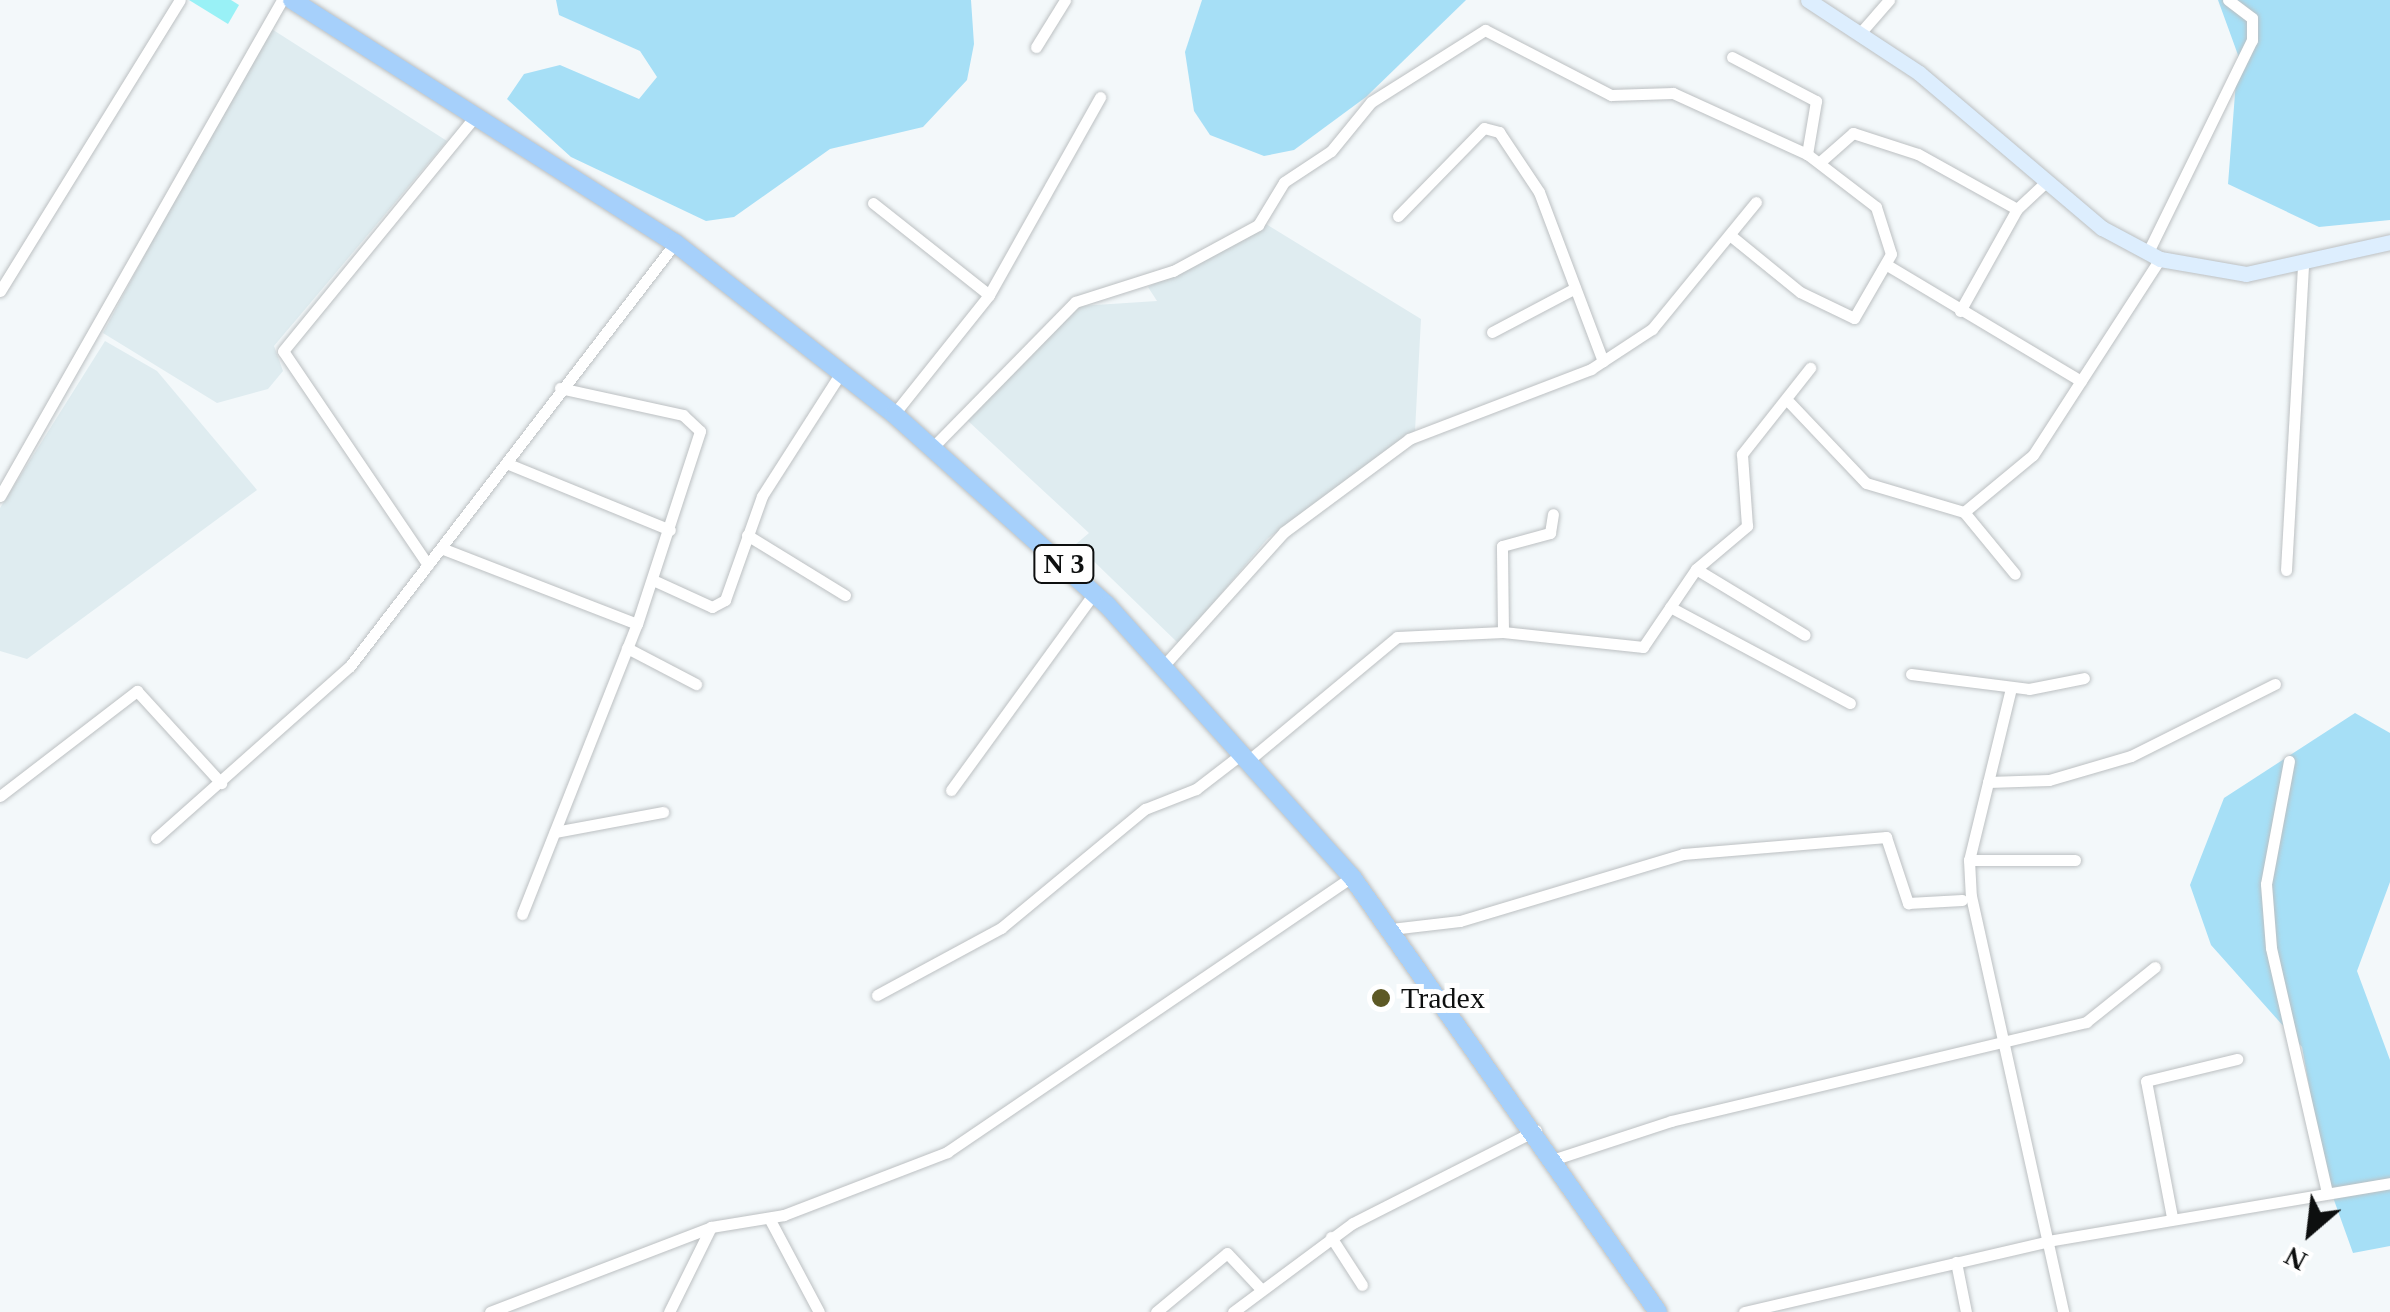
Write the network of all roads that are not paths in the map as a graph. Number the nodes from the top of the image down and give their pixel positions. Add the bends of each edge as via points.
1 (180, 0) edge
2 (282, 0) edge
3 (292, 0) edge
4 (1065, 0) edge
5 (1889, 0) edge
6 (2228, 0) edge
7 (1811, 1) edge
8 (1862, 31) junction
9 (1036, 47) dead end
10 (1732, 57) dead end
11 (1100, 97) dead end
12 (476, 115) junction
13 (1808, 154) junction
14 (1820, 162) junction
15 (2046, 183) junction
16 (1756, 202) dead end
17 (872, 203) dead end
18 (2017, 209) junction
19 (1398, 216) dead end
20 (1731, 236) junction
21 (2390, 242) edge
22 (675, 243) junction
23 (2154, 256) junction
24 (1888, 265) junction
25 (2303, 267) junction
26 (1574, 288) junction
27 (0, 290) edge
28 (989, 295) junction
29 (1960, 311) junction
30 (1492, 332) dead end
31 (1602, 361) junction
32 (1810, 368) dead end
33 (842, 371) junction
34 (2081, 380) junction
35 (560, 388) junction
36 (1790, 403) junction
37 (894, 414) junction
38 (933, 447) junction
39 (506, 462) junction
40 (0, 496) edge
41 (1964, 512) junction
42 (1553, 514) dead end
43 (670, 530) junction
44 (748, 535) junction
45 (441, 548) junction
46 (428, 565) junction
47 (1696, 569) junction
48 (2286, 570) dead end
49 (2015, 574) dead end
50 (653, 580) junction
51 (1094, 593) junction
52 (846, 595) dead end
53 (1670, 608) junction
54 (637, 624) junction
55 (1503, 632) junction
56 (1805, 635) dead end
57 (627, 648) junction
58 (1166, 663) junction
59 (1910, 674) dead end
60 (2084, 678) dead end
61 (696, 684) dead end
62 (2276, 684) dead end
63 (2012, 688) junction
64 (1850, 703) dead end
65 (1246, 757) junction
66 (2289, 761) dead end
67 (1988, 782) junction
68 (221, 783) junction
69 (952, 790) dead end
70 (0, 796) edge
71 (663, 812) dead end
72 (556, 832) junction
73 (156, 838) dead end
74 (1970, 860) junction
75 (2075, 860) dead end
76 (1352, 877) junction
77 (1962, 900) dead end
78 (522, 914) dead end
79 (1390, 929) junction
80 (2155, 967) dead end
81 (876, 995) dead end
82 (2009, 1045) junction
83 (2237, 1059) dead end
84 (1536, 1130) junction
85 (1556, 1159) junction
86 (2390, 1183) edge
87 (2327, 1192) junction
88 (2172, 1216) junction
89 (769, 1218) junction
90 (711, 1227) junction
91 (1331, 1236) junction
92 (2048, 1241) junction
93 (1956, 1262) junction
94 (1362, 1285) dead end
95 (1260, 1288) junction
96 (490, 1312) edge
97 (670, 1312) edge
98 (819, 1312) edge
99 (1156, 1312) edge
100 (1233, 1312) edge
101 (1658, 1312) edge
102 (1744, 1312) edge
103 (1966, 1312) edge
104 (2063, 1312) edge

1 - 27 street
2 - 40 street
3 - 12 highway, N 3
4 - 9 street
5 - 8 street
6 - 23 street via 2252,18 2252,40
7 - 8 main road
8 - 15 main road
10 - 13 street via 1816,102
11 - 28 street
12 - 22 highway, N 3
12 - 46 street via 283,351
13 - 14 street
13 - 38 street via 1673,92 1611,95 1485,30 1371,102 1331,152 1284,182 1258,225 1173,271 1075,302
14 - 18 street via 1853,133 1918,154
14 - 24 street via 1876,207
15 - 18 street
15 - 23 main road
16 - 20 street
17 - 28 street
18 - 29 street
19 - 26 street via 1490,127 1538,192
20 - 24 street via 1800,292 1854,318
20 - 31 street via 1667,316
21 - 25 main road
22 - 33 highway, N 3
22 - 35 street
23 - 25 main road via 2246,274
23 - 34 street
24 - 29 street
25 - 48 street
26 - 30 street
26 - 31 street
28 - 37 street
29 - 34 street
31 - 58 street via 1410,439 1284,532
32 - 36 street
33 - 37 highway, N 3
33 - 44 street
34 - 41 street via 2033,455
35 - 39 street
35 - 43 street via 698,424
36 - 41 street via 1866,482
36 - 47 street via 1739,462 1752,501 1748,526
37 - 38 highway, N 3
38 - 51 highway, N 3
39 - 43 street
39 - 45 street
41 - 49 street
42 - 55 street via 1550,533 1502,546
43 - 50 street
44 - 50 street via 719,606
44 - 52 street
45 - 46 street
45 - 54 street
46 - 68 street via 350,666
47 - 53 street
47 - 56 street
50 - 54 street
51 - 58 highway, N 3
51 - 69 street
53 - 55 street via 1634,651
53 - 64 street
54 - 57 street
55 - 65 street via 1387,642
57 - 61 street
57 - 72 street
58 - 65 highway, N 3
59 - 63 street
60 - 63 street
62 - 67 street via 2130,756 2048,780
63 - 67 street
65 - 76 highway, N 3
65 - 81 street via 1196,789 1145,809 1001,928
66 - 87 street via 2266,884 2271,948
67 - 74 street
68 - 70 street via 137,691
68 - 73 street
71 - 72 street
72 - 78 street
74 - 75 street
74 - 82 street
76 - 79 highway, N 3
76 - 89 street via 947,1152
77 - 79 street via 1908,903 1886,837 1773,842 1684,854 1460,921
79 - 84 highway, N 3
80 - 82 street via 2086,1022
82 - 85 street via 1672,1121
82 - 92 street
83 - 88 street via 2146,1081
84 - 85 highway, N 3
84 - 91 street
85 - 101 highway, N 3
86 - 87 street
87 - 88 street
88 - 92 street
89 - 90 street
89 - 98 street
90 - 96 street
90 - 97 street
91 - 94 street
91 - 95 street
92 - 93 street
92 - 104 street
93 - 102 street
93 - 103 street
95 - 99 street via 1226,1253
95 - 100 street

